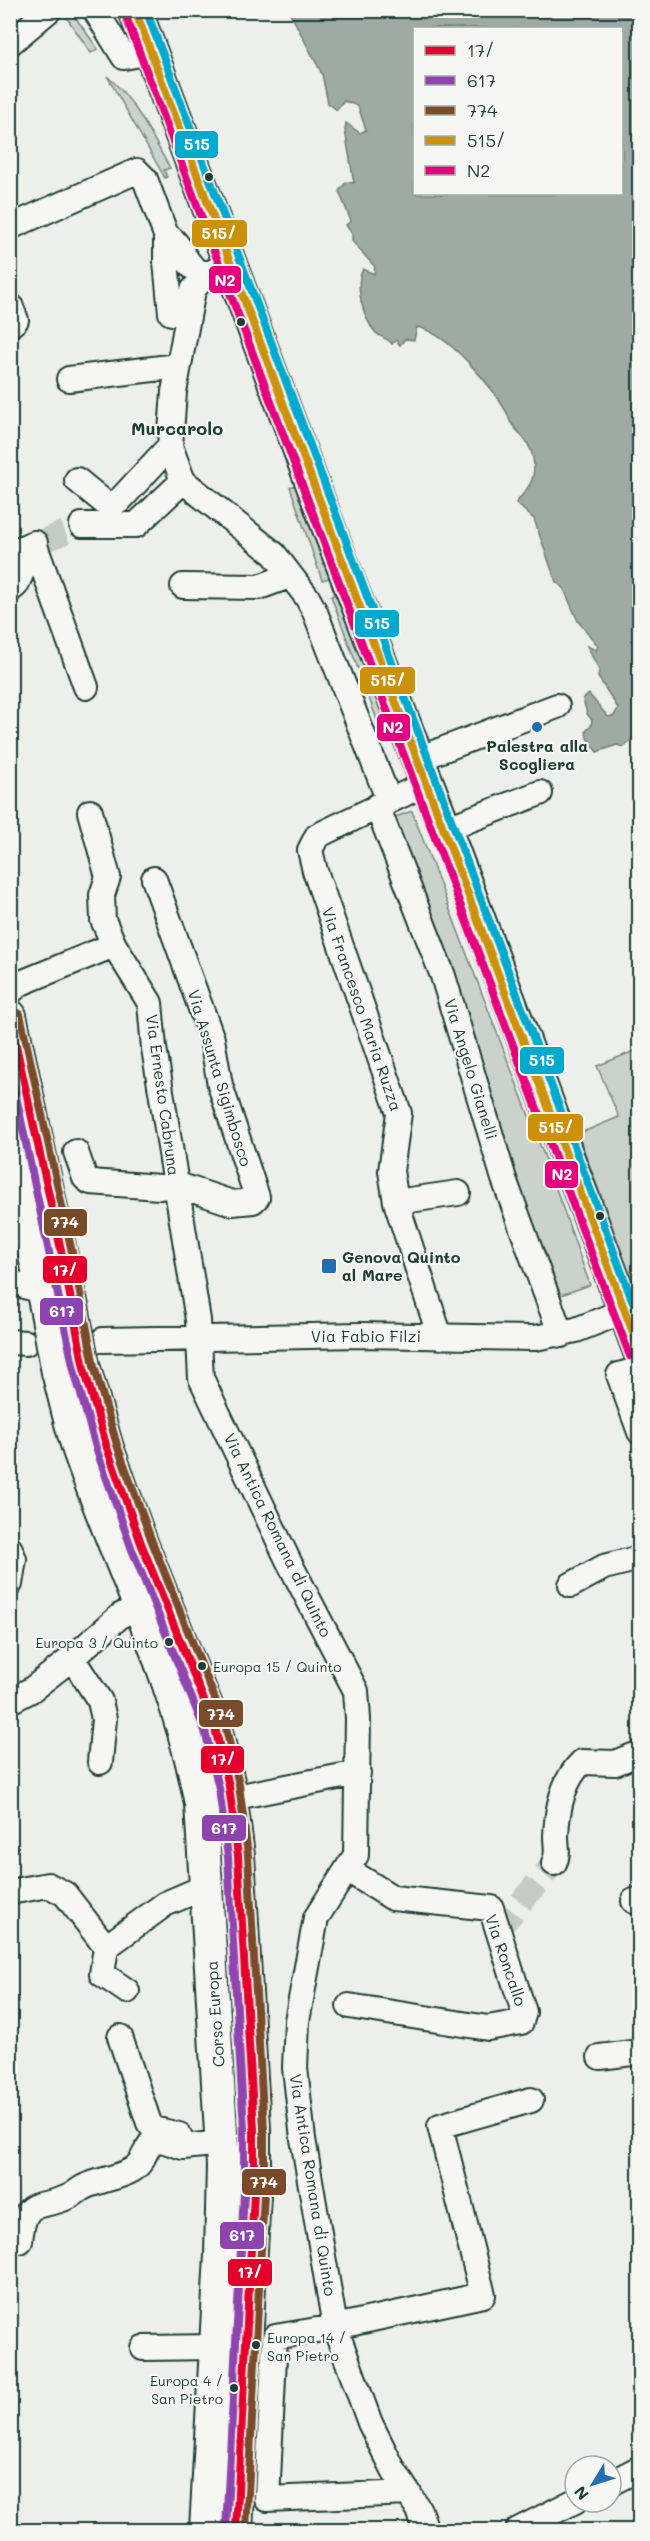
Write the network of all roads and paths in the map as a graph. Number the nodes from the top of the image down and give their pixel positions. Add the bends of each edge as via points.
1 (49, 10) edge
2 (96, 10) edge
3 (135, 10) edge
4 (10, 44) edge
5 (150, 52) junction
6 (10, 227) edge
7 (166, 235) junction
8 (219, 269) junction
9 (10, 305) edge
10 (171, 312) dead end
11 (10, 325) edge
12 (178, 366) junction
13 (69, 379) dead end
14 (170, 446) junction
15 (76, 480) dead end
16 (183, 481) junction
17 (82, 525) tunnel mouth
18 (38, 542) junction
19 (10, 560) edge
20 (289, 576) junction
21 (183, 586) dead end
22 (10, 590) edge
23 (86, 687) dead end
24 (556, 706) dead end
25 (423, 771) junction
26 (540, 793) dead end
27 (383, 803) junction
28 (90, 812) dead end
29 (445, 829) junction
30 (154, 879) dead end
31 (114, 945) junction
32 (10, 992) edge
33 (10, 1016) edge
34 (10, 1138) edge
35 (76, 1152) dead end
36 (175, 1184) junction
37 (458, 1193) dead end
38 (396, 1202) junction
39 (20, 1224) edge
40 (63, 1259) junction
41 (10, 1282) edge
42 (54, 1303) junction
43 (624, 1311) junction
44 (561, 1335) junction
45 (200, 1337) junction
46 (440, 1337) junction
47 (103, 1340) dead end
48 (639, 1352) edge
49 (639, 1368) edge
50 (71, 1369) junction
51 (639, 1432) edge
52 (10, 1549) edge
53 (639, 1558) edge
54 (10, 1584) edge
55 (571, 1585) dead end
56 (140, 1606) junction
57 (72, 1658) junction
58 (10, 1701) edge
59 (639, 1753) edge
60 (100, 1762) dead end
61 (358, 1773) junction
62 (246, 1795) dead end
63 (554, 1863) tunnel mouth
64 (348, 1870) junction
65 (207, 1886) junction
66 (10, 1892) edge
67 (106, 1947) junction
68 (126, 1991) dead end
69 (349, 2006) dead end
70 (120, 2037) dead end
71 (639, 2052) edge
72 (600, 2057) dead end
73 (531, 2100) dead end
74 (215, 2143) junction
75 (20, 2241) dead end
76 (334, 2327) junction
77 (217, 2347) junction
78 (143, 2348) dead end
79 (639, 2468) edge
80 (623, 2477) edge
81 (409, 2493) junction
82 (563, 2507) edge
83 (206, 2530) edge
84 (236, 2530) edge
85 (426, 2530) edge
86 (518, 2530) edge

1 - 4 street
2 - 5 street via 124,57
3 - 5 main road
5 - 8 main road
6 - 7 street via 136,171 145,178
7 - 8 street via 200,273
7 - 10 street
8 - 12 street via 193,290
8 - 25 main road via 252,318
9 - 11 street via 16,320
12 - 13 street
12 - 14 street
14 - 15 street via 112,505
14 - 16 street
16 - 17 street via 136,525
16 - 20 street, Via Angelo Gianelli via 274,554
18 - 19 street via 15,551
18 - 22 street
18 - 23 street
20 - 21 street via 259,587
20 - 27 street, Via Angelo Gianelli via 315,612
24 - 25 street, Via Francesco Maria Ruzza
25 - 27 street, Via Francesco Maria Ruzza
25 - 29 main road
26 - 29 street via 515,814
27 - 38 street, Via Francesco Maria Ruzza via 317,836 310,849 399,1113 392,1171
27 - 44 street, Via Angelo Gianelli via 443,976 504,1179
28 - 31 street, Via Ernesto Cabruna via 108,877 102,895 103,920
29 - 43 main road
30 - 36 street, Via Assunta Sigimbosco via 212,1039 220,1085 257,1197 232,1203
31 - 32 street via 21,983
31 - 36 street, Via Ernesto Cabruna via 150,1003
33 - 40 main road, Corso Europa
34 - 39 main road, Corso Europa
35 - 36 street, Via Ernesto Cabruna via 90,1182 160,1187
36 - 45 street, Via Ernesto Cabruna
37 - 38 street
38 - 46 street, Via Francesco Maria Ruzza
39 - 40 street, Corso Europa via 45,1234
39 - 42 main road, Corso Europa
40 - 42 main road, Corso Europa
41 - 42 street
42 - 50 main road, Corso Europa, bridge
43 - 44 street, Via Fabio Filzi
43 - 48 main road
44 - 46 street, Via Fabio Filzi
45 - 46 street, Via Fabio Filzi
45 - 47 street, Via Fabio Filzi
45 - 61 street, Via Antica Romana di Quinto via 201,1378 356,1691
49 - 51 street via 619,1375
50 - 56 main road, Corso Europa via 80,1454
50 - 84 main road, Corso Europa via 107,1448 216,1731 231,1796 238,1856 254,2142
52 - 54 street via 14,1559
53 - 55 street via 604,1567
56 - 57 street via 120,1616
56 - 65 main road, Corso Europa via 194,1766
57 - 58 street
57 - 60 street via 100,1701 104,1719
59 - 63 street via 615,1763 582,1762 570,1774 560,1805 558,1856
61 - 62 street
61 - 64 street, Via Antica Romana di Quinto via 356,1855
64 - 69 street, Via Roncallo via 393,1898 491,1908 525,2012 521,2022 488,2028
64 - 76 street, Via Antica Romana di Quinto via 316,1918 297,2021 295,2068
65 - 67 street via 165,1904
65 - 74 main road, Corso Europa
66 - 67 street via 48,1885 65,1894
67 - 68 street via 102,1974
70 - 74 street via 154,2129
71 - 72 street
73 - 76 street via 440,2126 483,2295
74 - 75 street via 183,2147 153,2141 143,2160 132,2170 83,2187 68,2197 34,2205 22,2220
74 - 77 main road, Corso Europa via 221,2255
76 - 81 street, Via Antica Romana di Quinto via 370,2423
76 - 81 street via 275,2337 267,2499
77 - 78 street
77 - 83 main road, Corso Europa
79 - 80 street
81 - 85 street, Via Antica Romana di Quinto
82 - 86 street

